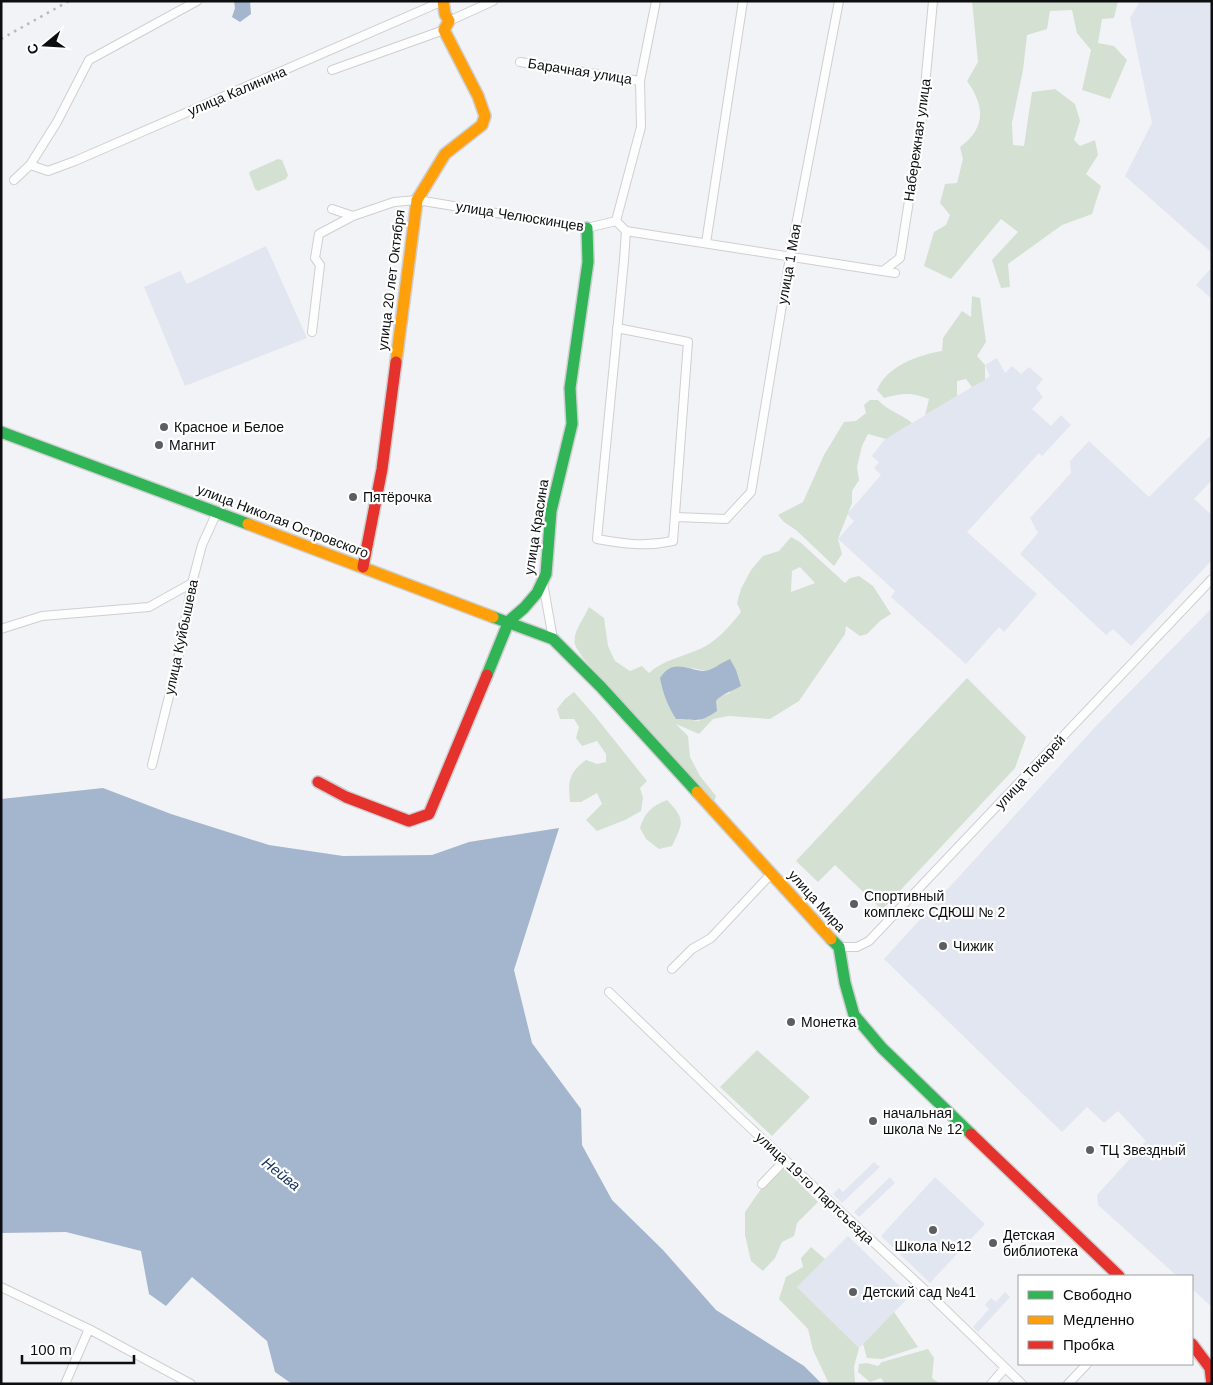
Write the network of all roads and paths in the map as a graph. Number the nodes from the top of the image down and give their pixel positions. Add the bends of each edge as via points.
1 (196, 1) edge
2 (443, 1) edge
3 (493, 1) edge
4 (656, 1) edge
5 (743, 1) edge
6 (839, 1) edge
7 (933, 1) edge
8 (447, 26) junction
9 (520, 62) dead end
10 (332, 70) dead end
11 (640, 81) junction
12 (30, 165) junction
13 (14, 180) dead end
14 (417, 200) junction
15 (332, 209) dead end
16 (353, 216) junction
17 (616, 220) junction
18 (587, 228) junction
19 (626, 231) junction
20 (706, 244) junction
21 (790, 256) junction
22 (883, 271) junction
23 (894, 273) dead end
24 (617, 328) junction
25 (312, 332) dead end
26 (1, 432) edge
27 (217, 512) junction
28 (676, 517) junction
29 (363, 567) junction
30 (1212, 579) edge
31 (192, 583) junction
32 (543, 583) junction
33 (509, 621) junction
34 (1, 629) edge
35 (553, 638) junction
36 (152, 765) dead end
37 (318, 782) dead end
38 (772, 873) junction
39 (839, 947) junction
40 (672, 969) dead end
41 (610, 992) dead end
42 (785, 1160) junction
43 (762, 1184) dead end
44 (1118, 1275) edge
45 (1, 1287) edge
46 (89, 1329) junction
47 (1193, 1345) edge
48 (1086, 1365) edge
49 (1005, 1368) junction
50 (1211, 1368) edge
51 (65, 1384) edge
52 (191, 1384) edge
53 (991, 1384) edge
54 (1022, 1384) edge
55 (1068, 1384) edge
56 (1212, 1384) edge

1 - 12 street via 89,60
2 - 8 main road, улица 20 лет Октября
2 - 12 street, улица Калинина via 75,161 48,171
3 - 8 street
4 - 11 street
5 - 20 street
6 - 21 street, улица 1 Мая
7 - 22 street, Набережная улица via 922,118 900,258
8 - 10 street
8 - 14 main road, улица 20 лет Октября via 485,116 482,124 445,154
9 - 11 street, Барачная улица
11 - 17 street via 641,128
12 - 13 street
14 - 16 street, улица Челюскинцев via 394,202
14 - 18 street, улица Челюскинцев
14 - 29 main road, улица 20 лет Октября via 382,469
15 - 16 street
16 - 25 street, улица Челюскинцев via 319,234 315,258 320,265
17 - 18 street, улица Челюскинцев
17 - 19 street
18 - 32 main road, улица Красина via 588,262 570,388 572,424 551,511
19 - 20 street
19 - 24 street
20 - 21 street
21 - 22 street
21 - 28 street, улица 1 Мая via 751,492 726,519
22 - 23 street
24 - 28 street via 688,342
24 - 28 street via 597,539 633,545 673,542
26 - 27 main road, улица Николая Островского
27 - 29 main road, улица Николая Островского
27 - 31 street, улица Куйбышева via 202,545
29 - 33 main road, улица Николая Островского
30 - 39 street, улица Токарей via 869,941 857,947
31 - 34 street via 150,607 42,616
31 - 36 street, улица Куйбышева via 178,660
32 - 33 main road, улица Красина via 528,604
32 - 35 street
33 - 35 main road, улица Николая Островского
33 - 37 main road, улица Красина via 429,814 409,821 346,797
35 - 38 main road, улица Мира
38 - 39 main road, улица Мира
38 - 40 street via 711,938
39 - 44 main road, улица Мира via 854,1015 882,1048
41 - 42 street, улица 19-го Партсъезда
42 - 43 street
42 - 49 street, улица 19-го Партсъезда
45 - 46 street
46 - 51 street
46 - 52 street
47 - 50 main road
48 - 55 street
49 - 53 street
49 - 54 street, улица 19-го Партсъезда
50 - 56 main road

